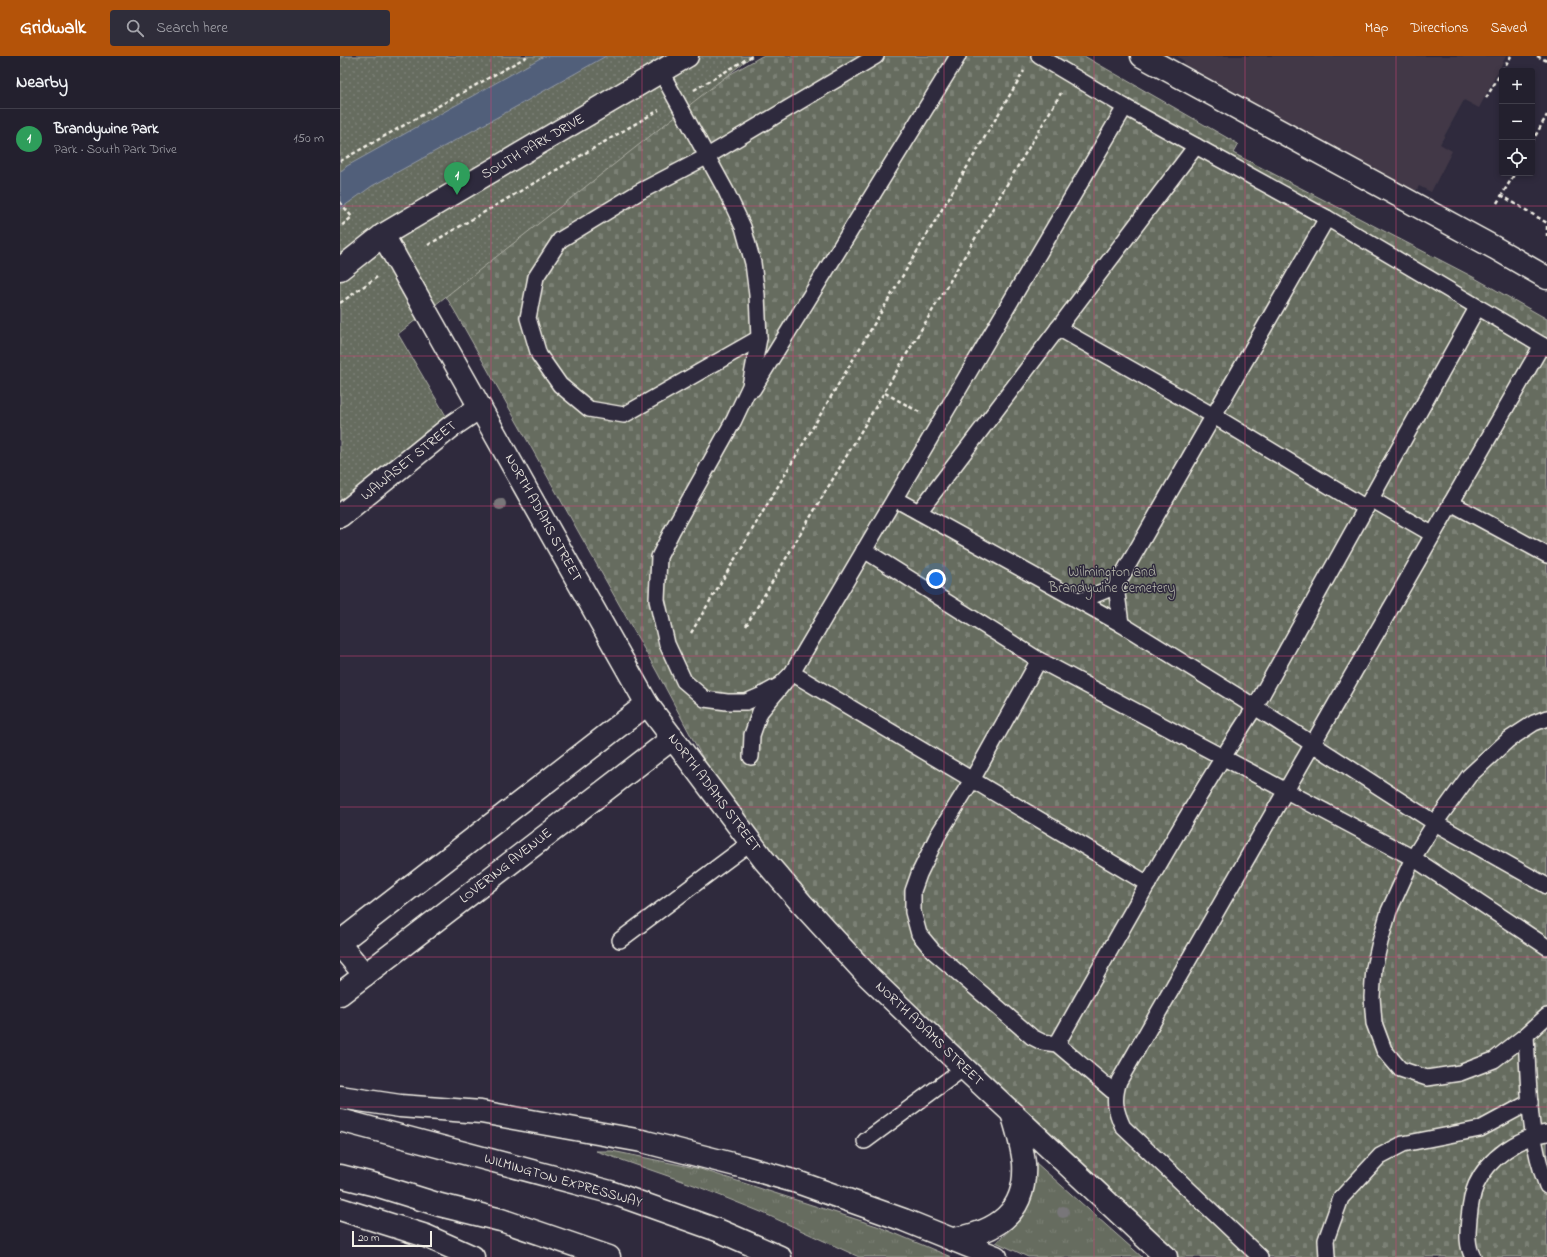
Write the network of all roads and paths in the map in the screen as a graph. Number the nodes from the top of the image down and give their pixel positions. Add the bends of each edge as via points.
1 (528, 56) edge
2 (687, 56) edge
3 (752, 56) edge
4 (876, 56) edge
5 (958, 56) edge
6 (1039, 56) edge
7 (1142, 56) edge
8 (1511, 56) edge
9 (1537, 56) edge
10 (1547, 61) edge
11 (1504, 68) edge
12 (1025, 70) dead end
13 (661, 72) junction
14 (1071, 75) junction
15 (1499, 76) edge
16 (1486, 98) dead end
17 (676, 100) junction
18 (1125, 107) junction
19 (1547, 115) edge
20 (1533, 140) edge
21 (1196, 146) junction
22 (706, 157) junction
23 (340, 161) edge
24 (1513, 176) edge
25 (1501, 195) junction
26 (340, 202) edge
27 (1497, 203) dead end
28 (1327, 218) junction
29 (1547, 225) edge
30 (340, 226) edge
31 (383, 235) junction
32 (1547, 236) edge
33 (428, 245) dead end
34 (340, 269) edge
35 (381, 274) dead end
36 (1547, 278) edge
37 (340, 303) edge
38 (1477, 308) junction
39 (1058, 328) junction
40 (759, 338) junction
41 (1544, 347) edge
42 (884, 392) junction
43 (480, 406) junction
44 (1214, 416) junction
45 (734, 420) junction
46 (939, 423) junction
47 (895, 499) junction
48 (1368, 503) junction
49 (1451, 503) junction
50 (919, 512) junction
51 (340, 516) edge
52 (1432, 534) junction
53 (864, 550) junction
54 (1547, 555) edge
55 (1116, 586) junction
56 (1080, 601) junction
57 (1121, 624) junction
58 (746, 626) dead end
59 (691, 632) dead end
60 (1039, 660) junction
61 (792, 673) junction
62 (647, 704) junction
63 (1255, 707) junction
64 (1547, 718) edge
65 (673, 738) junction
66 (1313, 744) junction
67 (751, 757) dead end
68 (1223, 757) junction
69 (972, 780) junction
70 (1287, 791) junction
71 (1435, 823) junction
72 (751, 842) junction
73 (1412, 858) junction
74 (1148, 884) junction
75 (1547, 886) edge
76 (620, 940) dead end
77 (340, 942) edge
78 (340, 945) edge
79 (1547, 947) edge
80 (365, 975) junction
81 (340, 994) edge
82 (1547, 1016) edge
83 (1526, 1035) junction
84 (1057, 1044) junction
85 (964, 1068) junction
86 (1115, 1093) junction
87 (340, 1097) edge
88 (1530, 1102) junction
89 (1012, 1112) junction
90 (340, 1120) edge
91 (1540, 1134) edge
92 (865, 1141) dead end
93 (340, 1176) edge
94 (1547, 1186) edge
95 (340, 1209) edge
96 (953, 1238) junction
97 (473, 1257) edge
98 (609, 1257) edge
99 (780, 1257) edge
100 (996, 1257) edge
101 (1166, 1257) edge
102 (1260, 1257) edge
103 (1327, 1257) edge
104 (1473, 1257) edge

1 - 23 path
2 - 13 main road, SOUTH PARK DRIVE
3 - 17 path
4 - 22 lane
5 - 45 lane
6 - 14 lane
7 - 36 main road
8 - 11 path
9 - 10 path
12 - 59 path
13 - 17 lane
13 - 31 main road, SOUTH PARK DRIVE
14 - 18 lane
14 - 42 path
15 - 16 path
17 - 22 lane
17 - 33 path
18 - 21 lane
18 - 46 lane
19 - 20 path
21 - 28 lane
21 - 39 lane
22 - 40 lane via 743,227 753,263
22 - 40 lane via 638,192 560,240 536,277 528,318 540,355 560,385 589,409 624,415
24 - 25 path
25 - 27 path
25 - 29 path
26 - 30 path via 352,217
28 - 38 lane
28 - 44 lane
29 - 32 path
31 - 34 main road, SOUTH PARK DRIVE
31 - 43 main road, NORTH ADAMS STREET
35 - 37 path
38 - 41 lane
38 - 48 lane
39 - 44 lane
39 - 50 lane
40 - 45 lane via 750,386
41 - 49 lane
42 - 46 path
42 - 58 path
43 - 51 main road, WAWASET STREET
43 - 62 main road, NORTH ADAMS STREET
44 - 48 lane
44 - 55 lane
45 - 61 lane via 659,557 657,600 667,644 684,681 705,699 746,702 780,685
46 - 47 lane
47 - 50 lane
47 - 53 lane
48 - 52 lane
48 - 63 lane
49 - 52 lane
49 - 54 lane
50 - 56 lane
52 - 66 lane
53 - 60 lane
53 - 61 lane
55 - 56 lane
55 - 57 lane
56 - 57 lane
57 - 63 lane
60 - 68 lane
60 - 69 lane
61 - 67 lane via 760,712 752,735
61 - 69 lane
62 - 65 main road, NORTH ADAMS STREET
62 - 77 main road
63 - 66 lane
63 - 68 lane
64 - 71 lane via 1534,723 1508,740 1469,776
65 - 72 main road, NORTH ADAMS STREET
65 - 80 main road, LOVERING AVENUE
66 - 70 lane
66 - 71 lane
68 - 70 lane
68 - 74 lane
69 - 74 lane
69 - 84 lane via 938,835 915,886 913,912 918,934 933,951 1032,1037 1042,1042
70 - 73 lane
70 - 86 lane via 1119,1081
71 - 73 lane
71 - 75 lane
72 - 76 lane
72 - 85 main road, NORTH ADAMS STREET via 802,904 868,976
73 - 79 lane
73 - 83 lane via 1389,911 1374,968 1374,1023 1384,1050 1400,1069 1427,1078 1460,1073 1494,1060
74 - 84 lane
78 - 80 main road
80 - 81 main road, LOVERING AVENUE
82 - 83 lane
83 - 88 lane
84 - 86 lane
85 - 89 main road, NORTH ADAMS STREET
85 - 92 lane
86 - 102 lane via 1118,1115 1124,1127
87 - 96 main road via 400,1106 481,1112 642,1141 797,1182
88 - 91 lane
88 - 103 lane via 1480,1128 1403,1144 1380,1156 1342,1198 1326,1240
89 - 96 main road via 1024,1162 1020,1194 1001,1222 970,1236
89 - 101 main road, NORTH ADAMS STREET
90 - 99 main road, WILMINGTON EXPRESSWAY via 610,1192 720,1231
91 - 94 lane via 1538,1158
91 - 104 lane via 1515,1144 1490,1164 1476,1185 1467,1234
93 - 98 main road via 440,1206 501,1220
95 - 97 main road via 426,1236
96 - 100 main road

